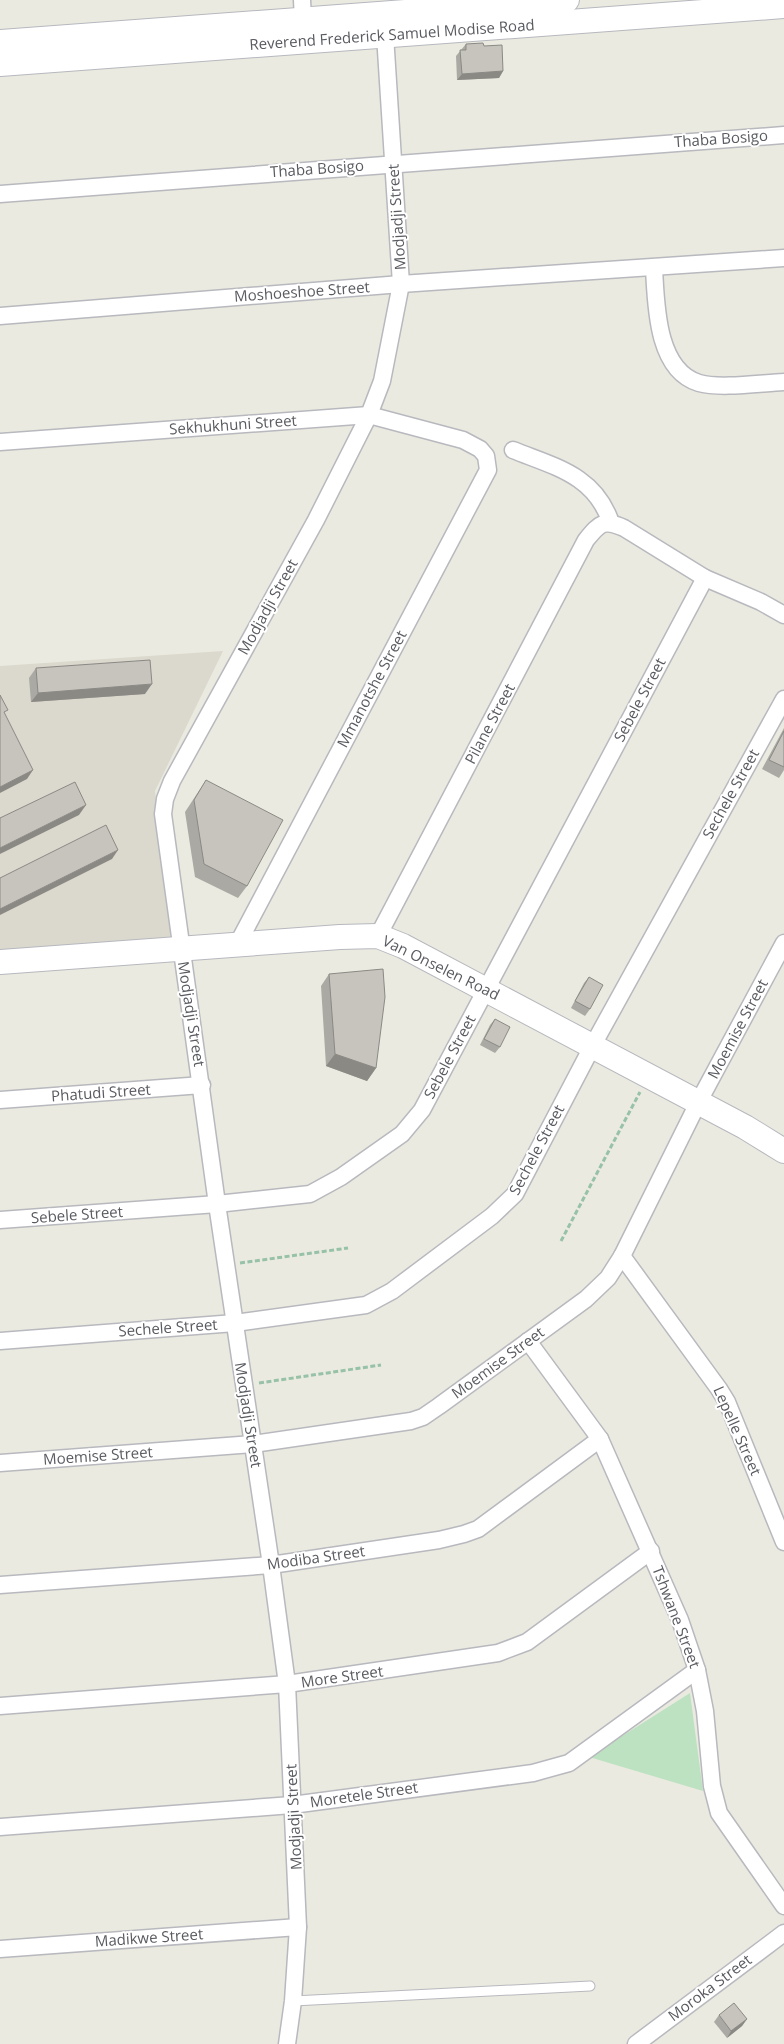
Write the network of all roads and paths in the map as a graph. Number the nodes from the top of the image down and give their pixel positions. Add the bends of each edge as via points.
1 (567, 0) edge
2 (784, 6) edge
3 (303, 10) edge
4 (385, 35) junction
5 (0, 42) edge
6 (0, 64) edge
7 (784, 134) edge
8 (394, 164) junction
9 (0, 194) edge
10 (784, 258) edge
11 (654, 268) junction
12 (401, 284) junction
13 (0, 316) edge
14 (784, 382) edge
15 (369, 415) junction
16 (463, 440) joint
17 (0, 442) edge
18 (513, 450) dead end
19 (611, 523) junction
20 (705, 578) junction
21 (784, 615) edge
22 (784, 699) edge
23 (378, 936) junction
24 (784, 943) edge
25 (237, 945) junction
26 (181, 950) junction
27 (0, 962) edge
28 (486, 990) junction
29 (593, 1045) junction
30 (649, 1075) junction
31 (202, 1085) junction
32 (0, 1100) edge
33 (698, 1103) junction
34 (784, 1151) edge
35 (217, 1204) junction
36 (0, 1220) edge
37 (561, 1241) dead end
38 (348, 1248) dead end
39 (622, 1256) junction
40 (227, 1265) junction
41 (235, 1323) junction
42 (0, 1341) edge
43 (528, 1341) junction
44 (381, 1365) dead end
45 (244, 1386) junction
46 (600, 1439) junction
47 (253, 1444) junction
48 (0, 1463) edge
49 (784, 1542) edge
50 (651, 1551) junction
51 (271, 1565) junction
52 (0, 1585) edge
53 (697, 1670) junction
54 (287, 1684) junction
55 (0, 1706) edge
56 (292, 1805) junction
57 (0, 1827) edge
58 (784, 1906) edge
59 (298, 1927) junction
60 (784, 1933) edge
61 (0, 1950) edge
62 (590, 1986) dead end
63 (293, 2001) junction
64 (287, 2044) edge
65 (636, 2044) edge

1 - 3 main road, Reverend Frederick Samuel Modise Road
2 - 4 main road, Reverend Frederick Samuel Modise Road
3 - 5 main road, Reverend Frederick Samuel Modise Road
4 - 6 main road, Reverend Frederick Samuel Modise Road
4 - 8 street, Modjadji Street
7 - 8 street, Thaba Bosigo
8 - 9 street, Thaba Bosigo
8 - 12 street, Modjadji Street
10 - 11 street, Moshoeshoe Street
11 - 12 street, Moshoeshoe Street
11 - 14 street via 657,318 670,356 688,378 713,385
12 - 13 street, Moshoeshoe Street
12 - 15 street, Modjadji Street via 382,381
15 - 16 street, Sekhukhuni Street
15 - 17 street, Sekhukhuni Street
15 - 26 street, Modjadji Street via 165,799 165,838
16 - 25 street, Mmanotshe Street via 486,456 488,470
18 - 19 street via 576,476 607,508
19 - 20 street
19 - 23 street, Pilane Street via 597,526 586,540
20 - 21 street
20 - 28 street, Sebele Street
22 - 29 street, Sechele Street
23 - 25 main road, Van Onselen Road
23 - 28 main road, Van Onselen Road
24 - 33 street, Moemise Street
25 - 26 main road, Van Onselen Road
26 - 27 main road, Van Onselen Road
26 - 31 street, Modjadji Street
28 - 29 main road, Van Onselen Road
28 - 35 street, Sebele Street via 422,1110 402,1134 341,1177 310,1194
29 - 30 main road, Van Onselen Road
29 - 41 street, Sechele Street via 515,1194 492,1216 376,1301 350,1308
30 - 33 main road, Van Onselen Road
30 - 37 path
31 - 32 street, Phatudi Street
31 - 35 street, Modjadji Street
33 - 34 main road, Van Onselen Road
33 - 39 street, Moemise Street
35 - 36 street, Sebele Street
35 - 40 street, Modjadji Street
38 - 40 path
39 - 43 street, Moemise Street via 608,1278 586,1299
39 - 49 street, Lepelle Street via 727,1402
40 - 41 street, Modjadji Street
41 - 42 street, Sechele Street
41 - 45 street, Modjadji Street
43 - 46 street, Tshwane Street
43 - 47 street, Moemise Street via 439,1406 411,1421
44 - 45 path
45 - 47 street, Modjadji Street
46 - 50 street, Tshwane Street
46 - 51 street, Modiba Street via 491,1520 464,1534
47 - 48 street, Moemise Street
47 - 51 street, Modjadji Street
50 - 53 street, Tshwane Street
50 - 54 street, More Street via 565,1616 515,1648 464,1659
51 - 52 street, Modiba Street
51 - 54 street, Modjadji Street
53 - 56 street, Moretele Street via 588,1750 556,1768
53 - 58 street, Tshwane Street via 718,1813
54 - 55 street, More Street
54 - 56 street, Modjadji Street
56 - 57 street, Moretele Street
56 - 59 street, Modjadji Street
59 - 61 street, Madikwe Street
59 - 63 street, Modjadji Street
60 - 65 street, Moroka Street
62 - 63 lane
63 - 64 street, Modjadji Street

